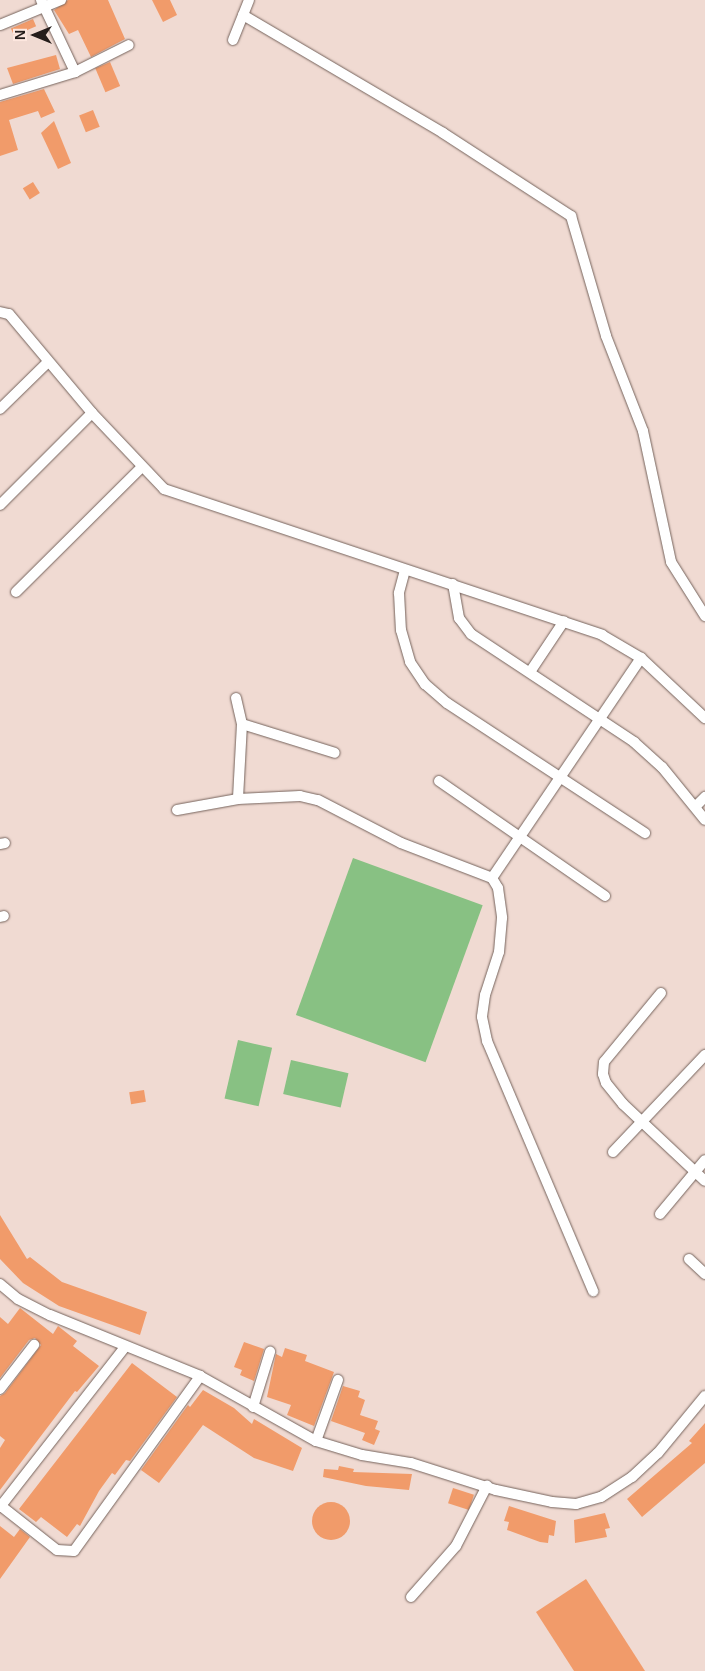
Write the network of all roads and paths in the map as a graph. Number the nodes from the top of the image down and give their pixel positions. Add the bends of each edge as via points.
1 (62, 0) edge
2 (250, 0) edge
3 (43, 4) edge
4 (243, 15) junction
5 (0, 25) edge
6 (233, 40) dead end
7 (129, 46) dead end
8 (75, 72) junction
9 (0, 96) edge
10 (0, 312) edge
11 (48, 362) junction
12 (0, 408) edge
13 (92, 413) junction
14 (142, 467) junction
15 (0, 504) edge
16 (405, 570) junction
17 (453, 584) junction
18 (16, 592) dead end
19 (705, 616) edge
20 (564, 621) junction
21 (641, 658) junction
22 (530, 672) junction
23 (236, 698) dead end
24 (600, 717) junction
25 (705, 718) edge
26 (242, 724) junction
27 (335, 753) dead end
28 (559, 777) junction
29 (439, 782) dead end
30 (705, 797) edge
31 (238, 799) junction
32 (696, 806) junction
33 (178, 810) dead end
34 (705, 820) edge
35 (645, 832) dead end
36 (518, 837) junction
37 (492, 878) junction
38 (605, 896) dead end
39 (661, 992) dead end
40 (705, 1055) edge
41 (642, 1121) junction
42 (613, 1152) dead end
43 (705, 1160) edge
44 (695, 1172) junction
45 (705, 1181) edge
46 (660, 1214) dead end
47 (689, 1258) dead end
48 (705, 1274) edge
49 (0, 1284) edge
50 (593, 1292) dead end
51 (34, 1345) dead end
52 (126, 1346) junction
53 (270, 1352) dead end
54 (200, 1376) junction
55 (338, 1380) dead end
56 (0, 1389) edge
57 (705, 1396) edge
58 (253, 1407) junction
59 (316, 1441) junction
60 (487, 1486) junction
61 (1, 1507) edge
62 (411, 1597) dead end

1 - 3 street
2 - 4 street
3 - 5 street
3 - 8 street
4 - 6 street
4 - 19 street via 443,133 571,216 606,336 643,431 671,562
7 - 8 street
8 - 9 street
10 - 11 street via 9,314
11 - 12 street
11 - 13 street
13 - 14 street
13 - 15 street
14 - 16 street via 171,492
14 - 18 street
16 - 17 street
16 - 28 street via 399,594 401,630 410,662 426,684 447,703
17 - 20 street
17 - 22 street via 459,618 471,634
20 - 21 street via 602,635
20 - 22 street
21 - 24 street
21 - 25 street
22 - 24 street
23 - 26 street
24 - 28 street
24 - 32 street via 662,767
26 - 27 street
26 - 31 street
28 - 35 street
28 - 36 street
29 - 36 street
30 - 32 street
31 - 33 street
31 - 37 street via 288,794 318,800 401,843
32 - 34 street
36 - 37 street
36 - 38 street
37 - 50 street via 498,888 502,918 499,952 485,995 482,1017 488,1041
39 - 41 street via 604,1062 606,1083
40 - 41 street
41 - 42 street
41 - 44 street
43 - 44 street
44 - 45 street
44 - 46 street
47 - 48 street
49 - 52 street via 18,1299 50,1315
51 - 56 street
52 - 54 street
52 - 61 street
53 - 58 street
54 - 58 street
54 - 61 street via 74,1551 57,1550
55 - 59 street
57 - 60 street via 658,1453 632,1477 600,1497 576,1504 552,1502
58 - 59 street
59 - 60 street via 362,1455 411,1463
60 - 62 street via 456,1546

